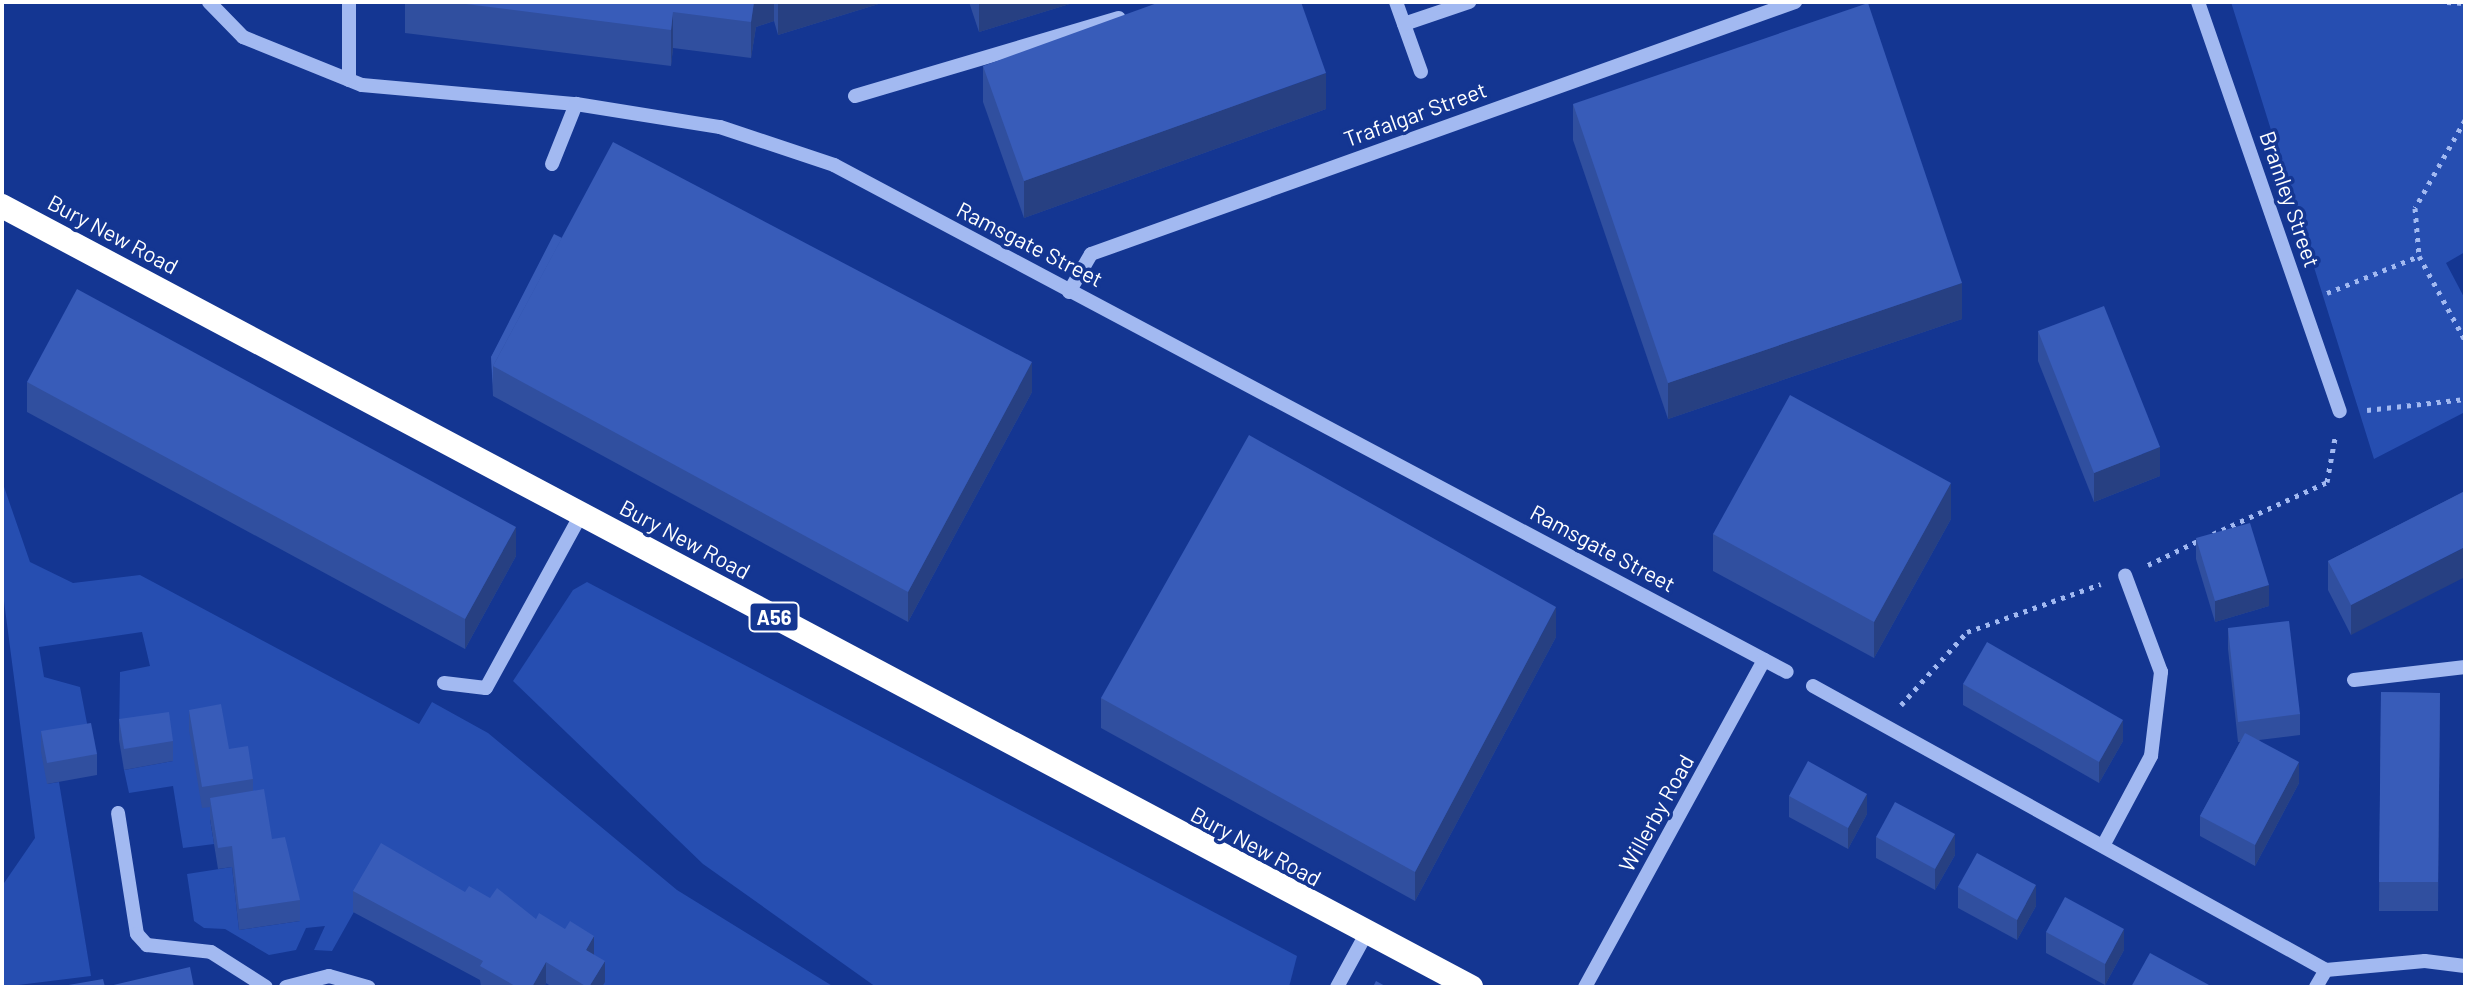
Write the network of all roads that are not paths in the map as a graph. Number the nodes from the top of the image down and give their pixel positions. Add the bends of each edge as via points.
1 (209, 2) edge
2 (349, 2) edge
3 (1396, 2) edge
4 (1469, 2) edge
5 (1795, 2) edge
6 (2198, 2) edge
7 (1141, 11) edge
8 (1404, 24) junction
9 (1421, 72) dead end
10 (349, 80) junction
11 (855, 96) dead end
12 (576, 104) junction
13 (552, 164) dead end
14 (2, 206) edge
15 (1069, 292) junction
16 (2340, 411) road end
17 (582, 513) junction
18 (2125, 575) road end
19 (1764, 660) junction
20 (2465, 667) edge
21 (1787, 672) dead end
22 (2354, 680) dead end
23 (444, 683) dead end
24 (1813, 686) dead end
25 (118, 813) dead end
26 (2104, 844) junction
27 (1366, 934) junction
28 (2465, 966) edge
29 (2326, 970) junction
30 (266, 987) edge
31 (286, 987) edge
32 (368, 987) edge
33 (1337, 987) edge
34 (1471, 987) edge
35 (1585, 987) edge
36 (2316, 987) edge

1 - 10 street, Ramsgate Street via 243,37
2 - 10 street
3 - 8 street
4 - 8 street
5 - 15 street, Trafalgar Street via 1091,254
6 - 16 street, Bramley Street
7 - 11 street
8 - 9 street
10 - 12 street, Ramsgate Street
12 - 13 street
12 - 15 street, Ramsgate Street via 768,138 841,169
14 - 17 highway, Bury New Road / A56
15 - 19 street, Ramsgate Street via 1138,322
17 - 23 street via 486,688
17 - 27 highway, Bury New Road / A56
18 - 26 street via 2161,672 2151,756
19 - 21 street, Ramsgate Street
19 - 35 street, Willerby Road
20 - 22 street
24 - 26 street
25 - 30 street via 137,934 147,945 211,952
26 - 29 street
27 - 33 street
27 - 34 highway, Bury New Road / A56
28 - 29 street via 2425,961
29 - 36 street
31 - 32 street via 329,976

